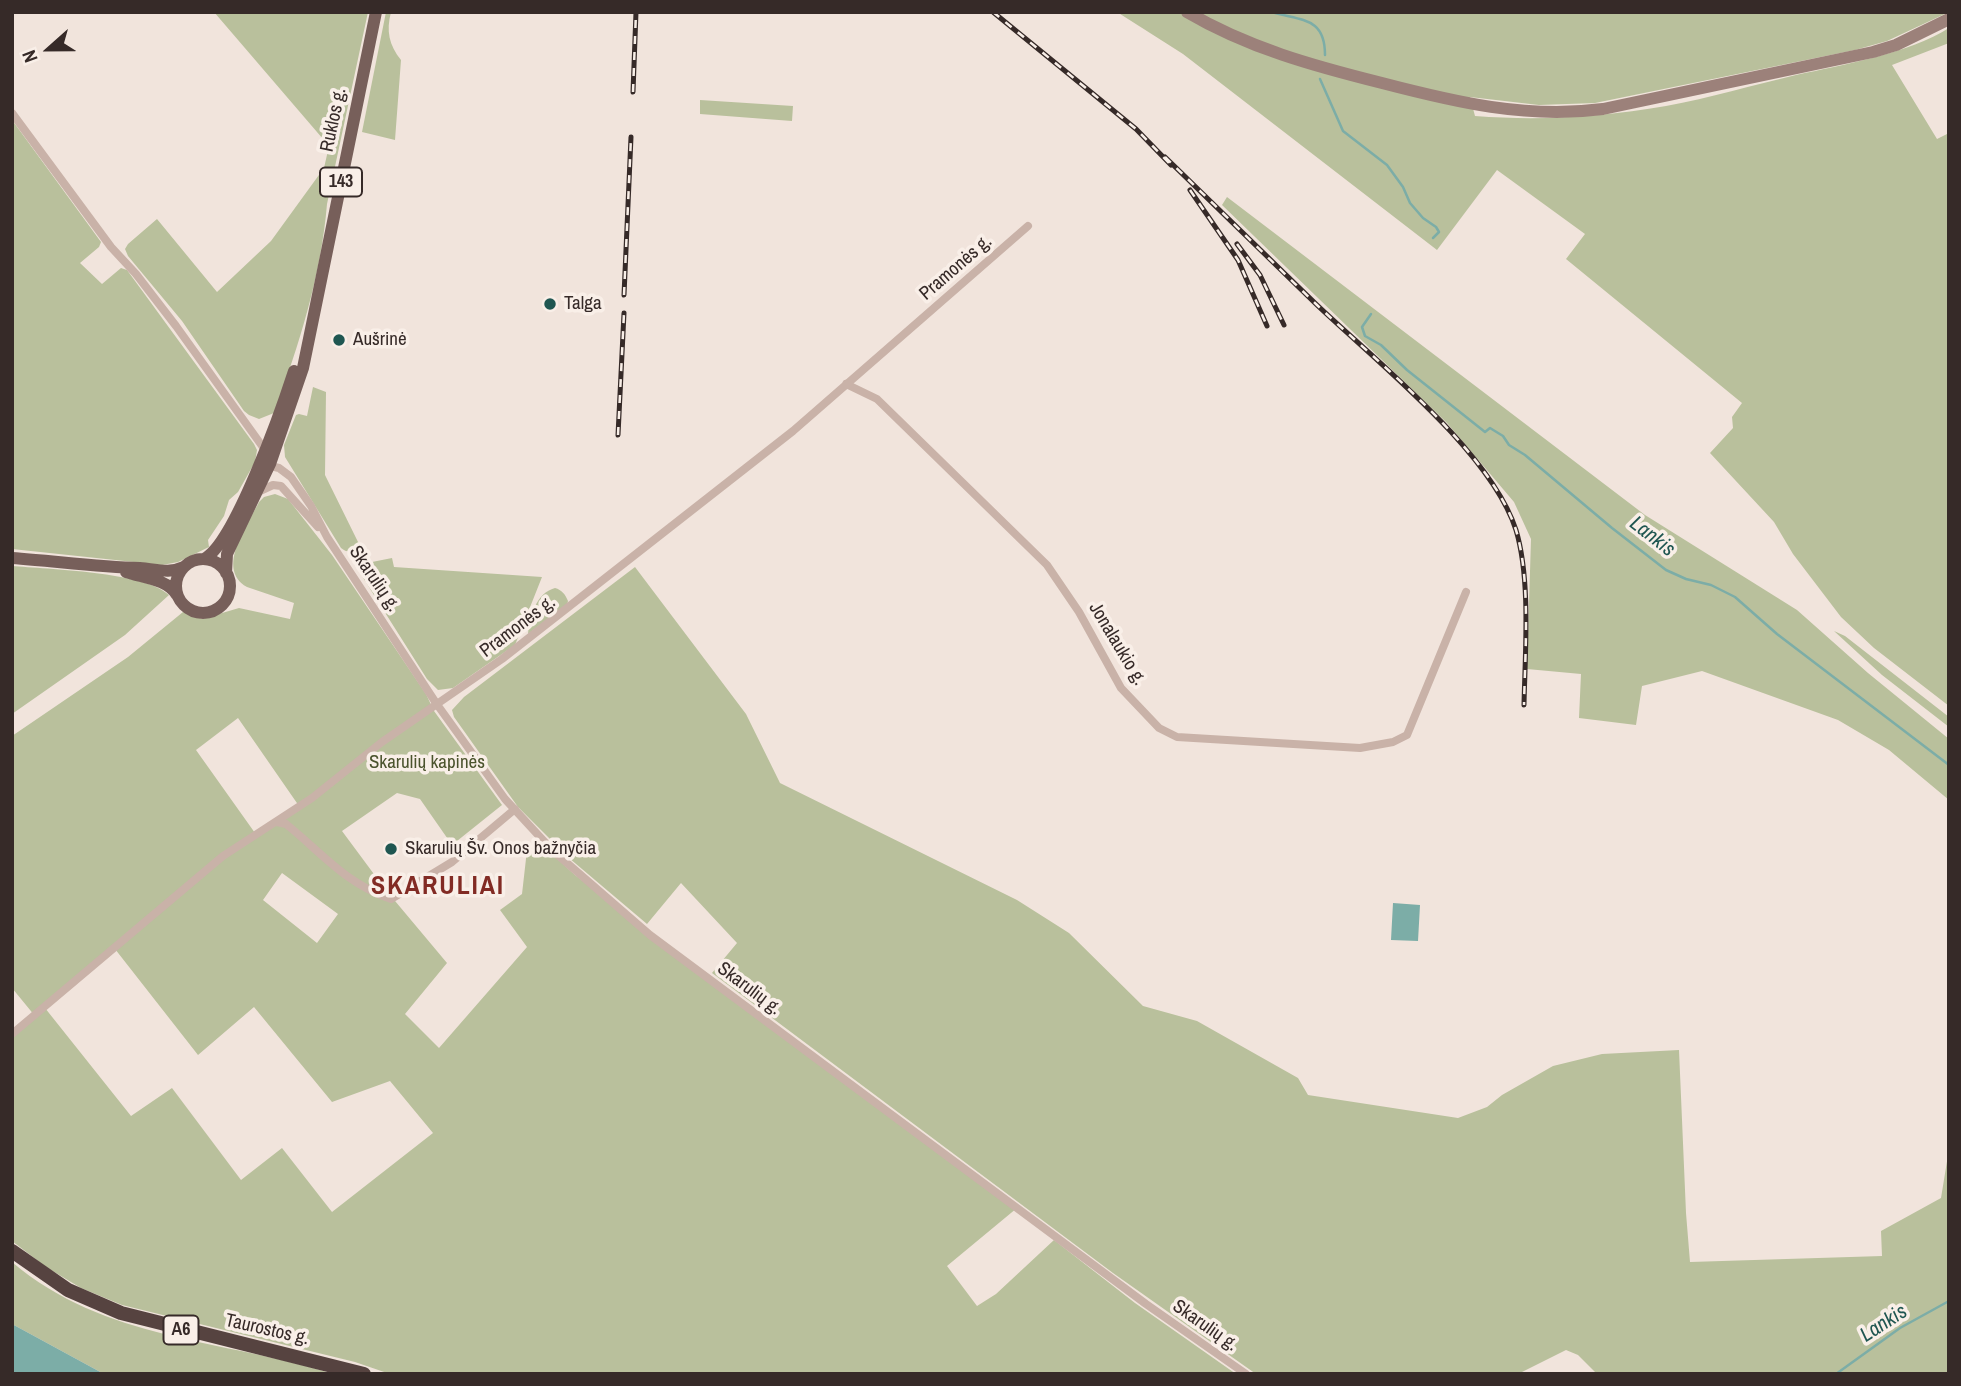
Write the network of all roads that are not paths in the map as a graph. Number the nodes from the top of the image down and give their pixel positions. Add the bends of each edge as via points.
1 (376, 12) edge
2 (1187, 12) edge
3 (1949, 19) edge
4 (12, 113) edge
5 (1028, 226) dead end
6 (313, 318) junction
7 (846, 384) junction
8 (265, 450) junction
9 (270, 464) junction
10 (257, 470) junction
11 (258, 492) junction
12 (327, 537) junction
13 (12, 558) edge
14 (204, 559) junction
15 (184, 567) junction
16 (116, 569) junction
17 (226, 573) junction
18 (1466, 592) dead end
19 (177, 595) junction
20 (436, 702) junction
21 (514, 809) junction
22 (277, 822) junction
23 (12, 1034) edge
24 (12, 1251) edge
25 (364, 1374) edge
26 (1246, 1374) edge

1 - 6 main road, Ruklos g. / 143
2 - 3 main road via 1236,38 1300,62 1460,102 1545,113 1602,109 1853,57 1896,45
4 - 8 street
5 - 7 street, Pramonės g.
6 - 8 main road, 143
6 - 9 main road, 143 via 303,368
7 - 18 street, Jonalaukio g. via 877,399 1047,565 1121,688 1159,728 1177,737 1360,748 1407,735
7 - 20 street, Pramonės g. via 579,600 487,670
8 - 10 main road, 143
9 - 10 street
9 - 11 main road, 143
9 - 12 street, Skarulių g. via 291,477
10 - 14 main road, 143 via 218,549
11 - 12 street, Skarulių g. via 281,486
11 - 17 main road, 143 via 227,554
12 - 20 street, Skarulių g.
13 - 16 main road, 143
14 - 15 main road, 143
14 - 17 main road via 217,563
15 - 16 main road, 143
15 - 19 main road via 176,580
16 - 19 main road, 143 via 165,583
17 - 19 main road, 143 via 229,594 215,610 192,611
20 - 21 street, Skarulių g.
20 - 22 street, Pramonės g.
21 - 22 street via 452,862 391,899 368,892 286,824
21 - 26 street, Skarulių g. via 552,850 650,935
22 - 23 street, Pramonės g. via 223,856
24 - 25 highway, Taurostos g. / A6 via 68,1290 121,1313

